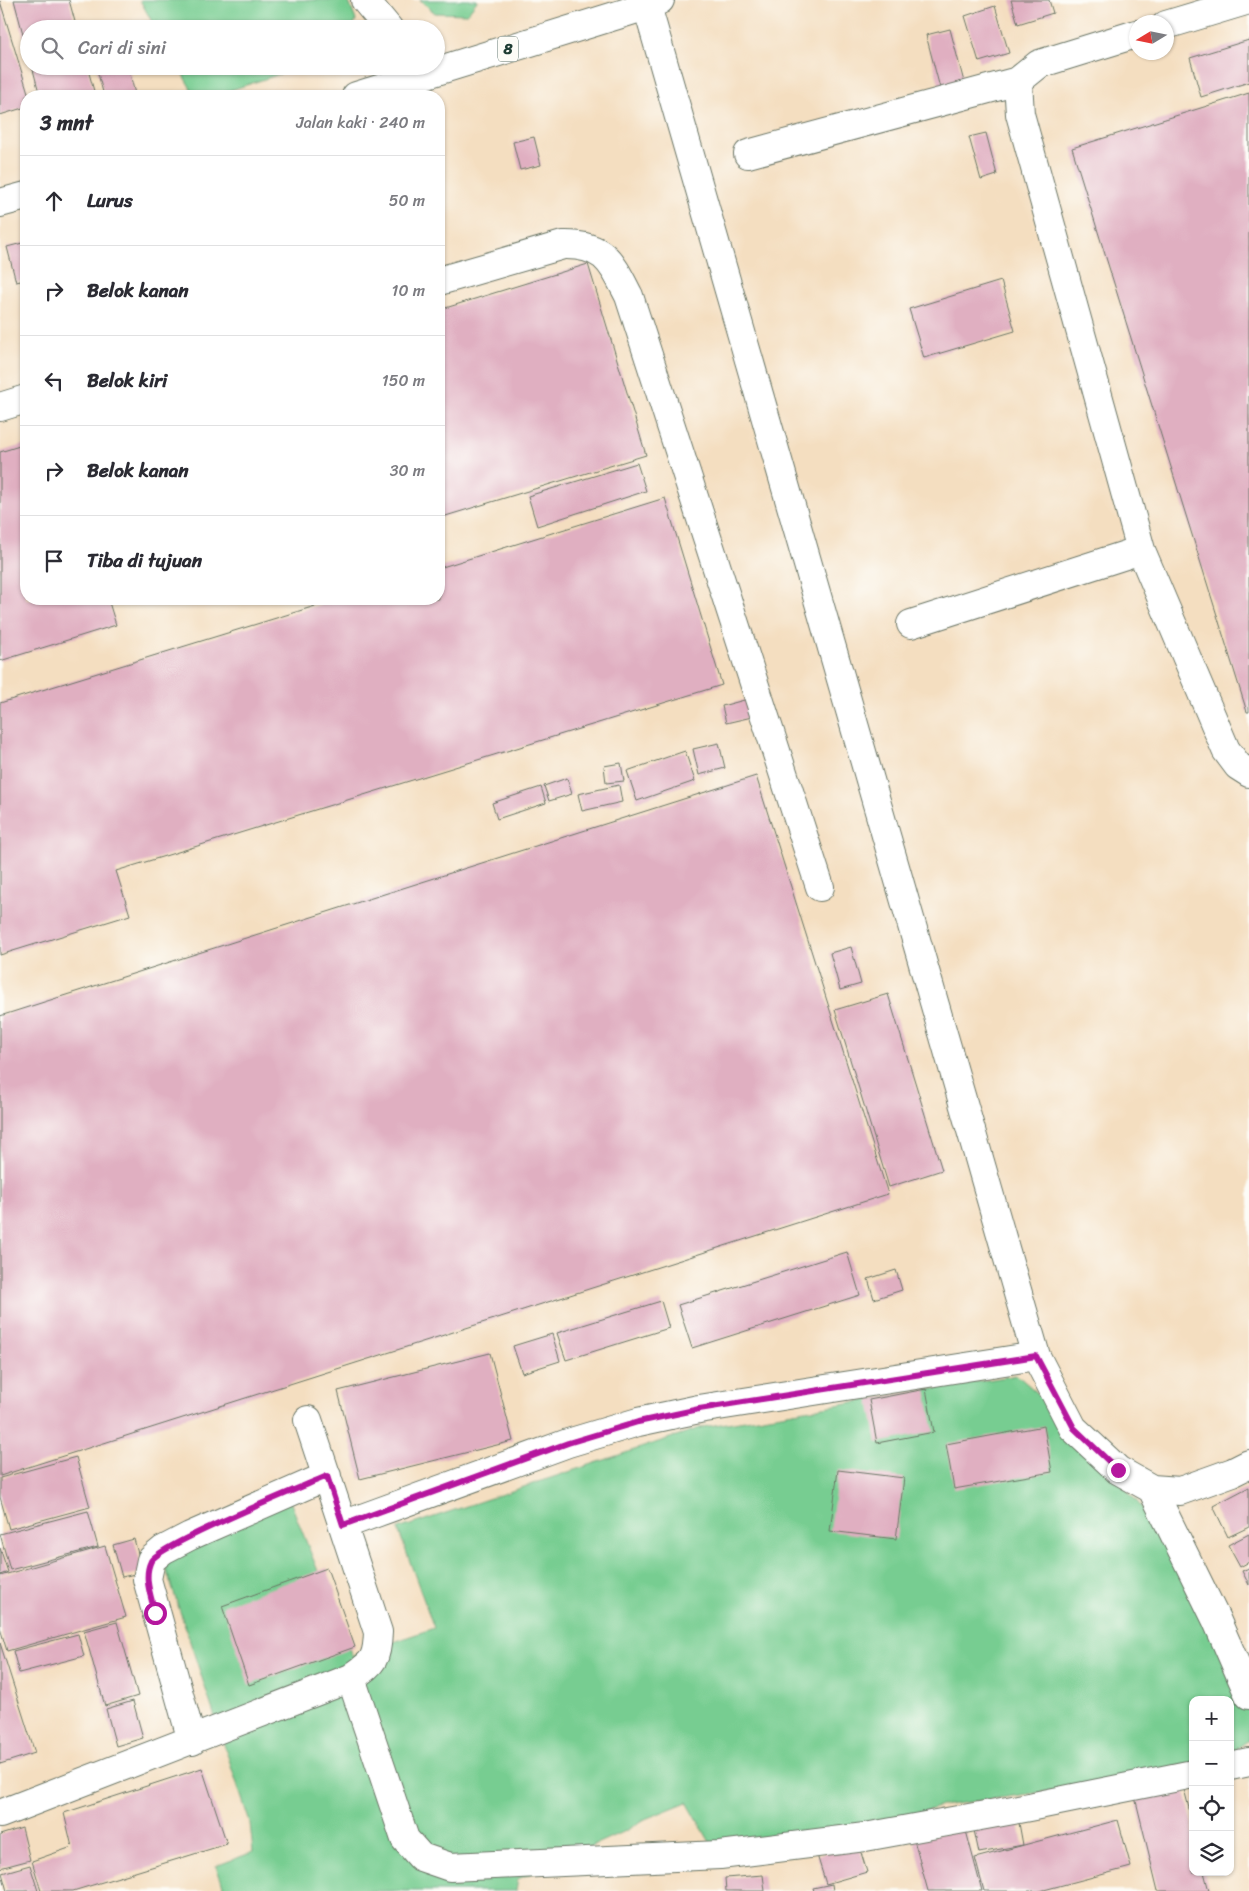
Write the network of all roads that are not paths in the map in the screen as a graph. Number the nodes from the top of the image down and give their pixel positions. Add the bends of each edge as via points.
1 (365, 0) edge
2 (1249, 0) edge
3 (654, 3) edge
4 (382, 20) edge
5 (1174, 23) edge
6 (1129, 36) edge
7 (445, 64) edge
8 (412, 75) edge
9 (1018, 81) junction
10 (372, 90) edge
11 (748, 154) dead end
12 (20, 198) edge
13 (0, 203) edge
14 (445, 279) edge
15 (20, 401) edge
16 (0, 407) edge
17 (1141, 550) junction
18 (911, 624) dead end
19 (1249, 773) edge
20 (820, 887) dead end
21 (1036, 1356) junction
22 (308, 1420) dead end
23 (1249, 1464) edge
24 (327, 1476) junction
25 (1152, 1489) junction
26 (343, 1525) junction
27 (350, 1678) junction
28 (1249, 1695) edge
29 (192, 1741) junction
30 (1249, 1762) edge
31 (1234, 1765) edge
32 (1189, 1775) edge
33 (0, 1814) edge

1 - 4 main road
2 - 5 main road
3 - 7 main road, 8
3 - 21 main road
6 - 9 main road via 1039,64
8 - 10 main road, 8
9 - 11 main road
9 - 17 main road via 1020,114
12 - 13 main road
14 - 20 main road via 563,245 591,248 606,257 618,276 632,306
15 - 16 main road
17 - 18 main road
17 - 19 main road via 1226,750 1238,766
21 - 25 main road via 1074,1428 1118,1470
21 - 26 main road via 699,1409 638,1422 568,1443
22 - 24 main road
23 - 25 main road via 1180,1491
24 - 26 main road
24 - 29 main road via 190,1536 163,1550 152,1560 147,1579
25 - 28 main road via 1216,1619
26 - 27 main road via 378,1632 372,1662
27 - 29 main road
27 - 32 main road via 405,1839 422,1857 450,1867 720,1855 865,1837
29 - 33 main road
30 - 31 main road

